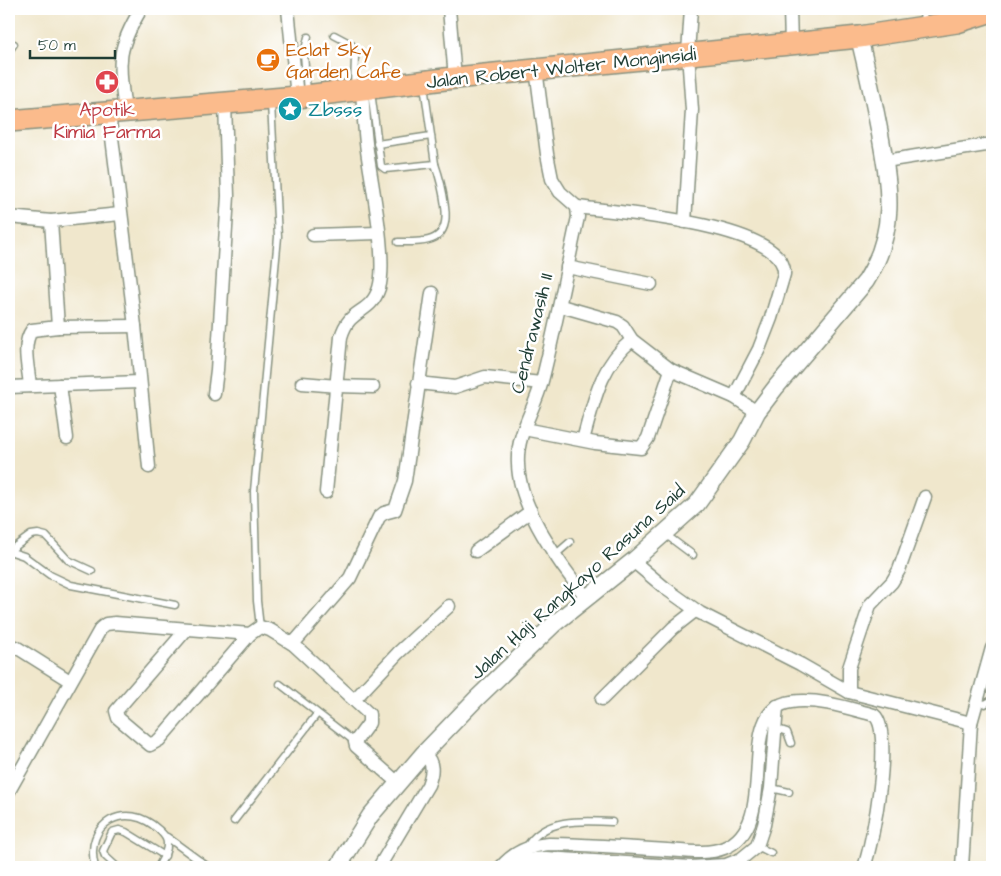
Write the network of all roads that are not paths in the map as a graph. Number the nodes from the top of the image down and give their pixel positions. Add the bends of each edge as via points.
1 (141, 9) edge
2 (288, 9) edge
3 (448, 9) edge
4 (690, 9) edge
5 (790, 9) edge
6 (992, 11) edge
7 (923, 17) edge
8 (334, 35) dead end
9 (308, 37) dead end
10 (859, 37) junction
11 (14, 44) dead end
12 (791, 44) junction
13 (9, 51) edge
14 (688, 53) junction
15 (536, 69) junction
16 (455, 78) junction
17 (423, 82) junction
18 (362, 89) junction
19 (302, 96) junction
20 (271, 99) junction
21 (225, 103) junction
22 (117, 112) junction
23 (9, 121) edge
24 (431, 136) junction
25 (378, 144) junction
26 (986, 145) dead end
27 (885, 161) junction
28 (435, 164) junction
29 (577, 207) junction
30 (120, 214) junction
31 (9, 217) edge
32 (51, 221) junction
33 (685, 222) junction
34 (378, 233) junction
35 (313, 236) dead end
36 (398, 242) dead end
37 (567, 267) junction
38 (651, 284) dead end
39 (432, 293) dead end
40 (561, 306) junction
41 (135, 326) junction
42 (58, 327) junction
43 (632, 340) junction
44 (671, 370) junction
45 (139, 382) junction
46 (302, 383) dead end
47 (418, 383) junction
48 (541, 383) junction
49 (60, 385) junction
50 (30, 386) junction
51 (337, 386) junction
52 (9, 387) edge
53 (373, 387) dead end
54 (214, 394) dead end
55 (734, 397) junction
56 (758, 412) junction
57 (524, 428) junction
58 (67, 438) dead end
59 (583, 440) junction
60 (148, 467) dead end
61 (326, 492) dead end
62 (925, 498) dead end
63 (531, 511) junction
64 (664, 534) junction
65 (570, 542) dead end
66 (476, 550) dead end
67 (9, 551) edge
68 (555, 555) junction
69 (693, 555) dead end
70 (633, 561) junction
71 (92, 570) dead end
72 (587, 598) junction
73 (175, 606) dead end
74 (449, 606) dead end
75 (696, 610) junction
76 (186, 630) junction
77 (255, 631) junction
78 (293, 644) junction
79 (9, 647) edge
80 (992, 648) edge
81 (70, 681) junction
82 (280, 684) dead end
83 (849, 692) junction
84 (354, 699) junction
85 (602, 699) dead end
86 (992, 700) edge
87 (976, 701) junction
88 (777, 706) junction
89 (317, 714) junction
90 (971, 723) junction
91 (775, 728) junction
92 (355, 742) junction
93 (791, 742) dead end
94 (424, 753) junction
95 (398, 782) junction
96 (771, 788) junction
97 (9, 791) edge
98 (789, 792) dead end
99 (234, 821) dead end
100 (751, 821) junction
101 (612, 822) dead end
102 (764, 825) junction
103 (166, 838) junction
104 (757, 846) junction
105 (693, 851) junction
106 (771, 853) dead end
107 (527, 854) junction
108 (164, 856) junction
109 (200, 861) junction
110 (95, 867) edge
111 (117, 867) edge
112 (158, 867) edge
113 (196, 867) edge
114 (208, 867) edge
115 (338, 867) edge
116 (379, 867) edge
117 (500, 867) edge
118 (517, 867) edge
119 (691, 867) edge
120 (864, 867) edge
121 (962, 867) edge

1 - 22 street via 120,52
2 - 19 street
3 - 16 street
4 - 14 street
5 - 12 street
6 - 7 highway, Jalan Robert Wolter Monginsidi via 957,22
7 - 10 highway, Jalan Robert Wolter Monginsidi
8 - 18 lane via 351,44
9 - 19 lane
10 - 12 highway, Jalan Robert Wolter Monginsidi
10 - 27 street, Jalan Haji Rangkayo Rasuna Said
11 - 13 lane
12 - 14 highway, Jalan Robert Wolter Monginsidi
14 - 15 highway, Jalan Robert Wolter Monginsidi
14 - 33 street via 692,110
15 - 16 highway, Jalan Robert Wolter Monginsidi
15 - 29 street via 552,179 560,192
16 - 17 highway, Jalan Robert Wolter Monginsidi
17 - 18 highway, Jalan Robert Wolter Monginsidi
17 - 24 lane
18 - 19 highway, Jalan Robert Wolter Monginsidi
18 - 25 lane
18 - 34 street via 365,140
19 - 20 highway, Jalan Robert Wolter Monginsidi
20 - 21 highway, Jalan Robert Wolter Monginsidi
20 - 77 lane via 278,237 255,476
21 - 22 highway, Jalan Robert Wolter Monginsidi
21 - 54 street via 228,196
22 - 23 highway, Jalan Robert Wolter Monginsidi
22 - 30 street
24 - 25 lane
24 - 28 lane
25 - 28 lane via 383,168
26 - 27 street
27 - 56 street, Jalan Haji Rangkayo Rasuna Said via 889,222 876,266
28 - 36 lane via 442,185 447,222 435,238 422,242
29 - 33 street
29 - 37 street, Cendrawasih II via 578,217
30 - 32 street
30 - 41 street
31 - 32 street
32 - 42 street
33 - 55 street via 752,238 780,259 784,267 771,318
34 - 35 street
34 - 51 street via 381,272 378,289 368,308 350,317 344,327
37 - 38 street
37 - 40 street, Cendrawasih II
39 - 47 street
40 - 43 street via 617,322
40 - 48 street, Cendrawasih II
41 - 42 street
41 - 45 street
42 - 50 street via 32,330 28,336
43 - 44 street
43 - 59 street via 602,377
44 - 55 street
44 - 59 street via 643,447
45 - 49 street
45 - 60 street
46 - 51 street
47 - 48 street via 456,388 485,377
47 - 78 street via 405,481 395,510 384,512 380,517 350,578
48 - 57 street, Cendrawasih II
49 - 50 street
49 - 58 street
50 - 52 street
51 - 53 street
51 - 61 street
55 - 56 street
56 - 64 street, Jalan Haji Rangkayo Rasuna Said via 742,441 697,504
57 - 59 street
57 - 63 street, Cendrawasih II via 518,464
62 - 83 street via 899,570 870,605 849,668
63 - 66 street
63 - 68 street, Cendrawasih II
64 - 69 lane
64 - 70 street, Jalan Haji Rangkayo Rasuna Said
65 - 68 lane
67 - 71 lane via 30,535 38,534 46,536 68,560
67 - 73 lane via 24,556 50,575 71,584
68 - 72 street, Cendrawasih II
70 - 72 street, Jalan Haji Rangkayo Rasuna Said
70 - 75 street
72 - 94 street, Jalan Haji Rangkayo Rasuna Said via 516,660
74 - 84 street
75 - 83 street
75 - 85 street via 673,628
76 - 77 street
76 - 77 street via 116,711 118,718 150,745 156,743
76 - 81 street via 106,624 100,628
77 - 78 street via 270,630
78 - 84 street
79 - 81 street via 16,647
80 - 87 street
81 - 97 street
82 - 89 lane
83 - 90 street
84 - 92 street via 370,718
86 - 87 lane via 985,704
87 - 90 street
88 - 91 street
88 - 100 street via 764,721
88 - 120 street via 790,702 814,702 878,718 883,742 879,791 874,834
89 - 92 lane
89 - 99 lane
90 - 121 street
91 - 93 lane via 787,732
91 - 96 street
92 - 95 street
94 - 95 street, Jalan Haji Rangkayo Rasuna Said
94 - 116 street via 430,759 433,772 428,785
95 - 115 street, Jalan Haji Rangkayo Rasuna Said via 370,816
96 - 98 lane
96 - 102 street
100 - 102 street
100 - 105 street via 741,837 724,849
101 - 107 lane via 588,820 550,826 535,834
102 - 104 street
103 - 108 lane via 168,845
103 - 109 lane
103 - 110 lane via 154,825 139,818 120,816 108,821 92,847
104 - 106 lane
104 - 119 street via 741,859 726,865
105 - 107 street via 560,844
105 - 119 street
107 - 117 street via 516,853
107 - 118 street
107 - 119 street
108 - 111 lane via 119,830 112,832 103,851
108 - 112 lane
109 - 113 lane
109 - 114 lane

